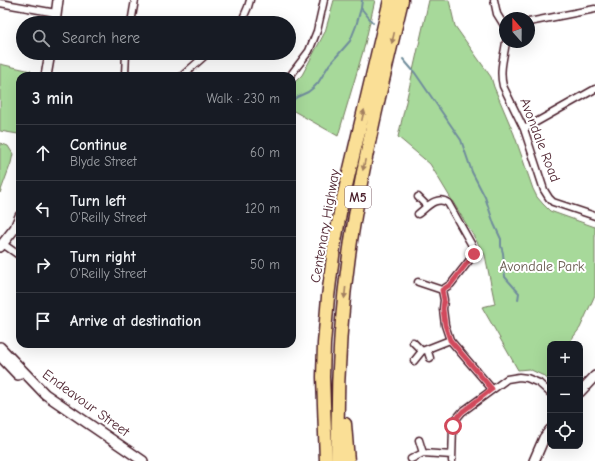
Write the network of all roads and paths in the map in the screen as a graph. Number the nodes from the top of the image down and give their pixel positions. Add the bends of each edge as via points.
1 (58, 0) edge
2 (135, 0) edge
3 (250, 0) edge
4 (324, 0) edge
5 (390, 0) edge
6 (402, 0) edge
7 (494, 0) edge
8 (0, 3) edge
9 (595, 9) edge
10 (56, 13) junction
11 (56, 16) edge
12 (132, 16) edge
13 (244, 16) edge
14 (499, 17) edge
15 (535, 21) edge
16 (505, 48) edge
17 (49, 60) edge
18 (126, 60) edge
19 (200, 60) edge
20 (47, 72) edge
21 (125, 72) edge
22 (187, 72) edge
23 (293, 72) edge
24 (595, 89) edge
25 (524, 129) junction
26 (418, 197) dead end
27 (427, 206) junction
28 (418, 214) dead end
29 (595, 216) edge
30 (16, 226) edge
31 (1, 246) edge
32 (16, 254) edge
33 (418, 282) dead end
34 (442, 290) junction
35 (450, 340) junction
36 (413, 342) dead end
37 (324, 344) junction
38 (0, 346) edge
39 (425, 350) junction
40 (0, 356) edge
41 (430, 358) dead end
42 (414, 361) dead end
43 (595, 376) edge
44 (492, 389) junction
45 (583, 389) edge
46 (547, 390) edge
47 (338, 398) junction
48 (547, 434) edge
49 (419, 440) dead end
50 (423, 453) junction
51 (452, 458) edge
52 (411, 459) dead end
53 (132, 461) edge
54 (142, 461) edge
55 (318, 461) edge
56 (326, 461) edge
57 (338, 461) edge
58 (348, 461) edge
59 (534, 461) edge

1 - 10 main road
2 - 12 street
3 - 13 street
4 - 23 street via 317,31 309,50
37 -> 5 highway, Centenary Highway / M5 via 338,225
6 -> 47 highway, Centenary Highway / M5 via 354,218 339,354
7 - 14 street
8 - 10 street
9 - 15 street
10 - 11 main road
16 - 25 street, Avondale Road via 501,71 503,86
17 - 20 main road
18 - 21 street
19 - 22 street
24 - 25 street
25 - 29 street, Avondale Road via 549,198
26 - 27 street
27 - 28 street
27 - 34 street via 440,199 448,203 474,249 474,254 451,284
30 - 31 main road
31 - 32 street
33 - 34 street
34 - 35 street via 445,325
35 - 39 street
35 - 44 street
36 - 39 street
37 - 55 highway via 319,358
37 - 56 highway, Centenary Highway / M5
38 - 54 main road, Endeavour Street via 45,394
39 - 41 street
39 - 42 street
40 - 53 main road, Endeavour Street via 41,399
43 - 45 main road
44 - 46 street via 507,379 518,377 539,383
44 - 51 street via 457,418 453,426
47 - 57 highway, Centenary Highway / M5
47 - 58 highway via 344,406
48 - 59 main road
49 - 50 street
50 - 51 street
50 - 52 street

